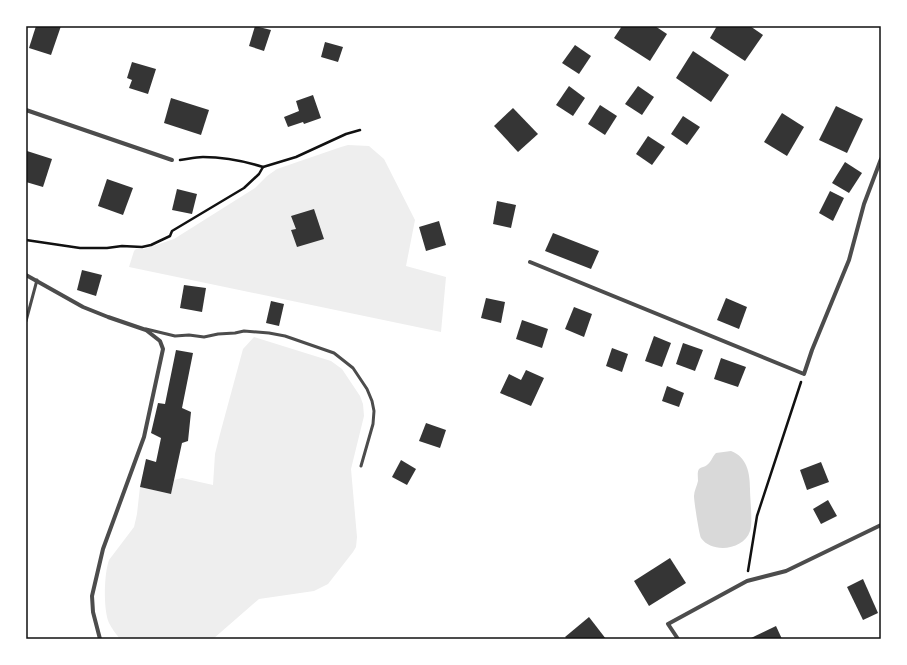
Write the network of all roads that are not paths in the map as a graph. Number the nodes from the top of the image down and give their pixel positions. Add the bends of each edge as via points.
1 (26, 110) edge
2 (881, 159) edge
3 (172, 160) road end
4 (530, 262) dead end
5 (26, 275) edge
6 (37, 280) junction
7 (26, 321) edge
8 (137, 326) junction
9 (361, 466) dead end
10 (881, 525) edge
11 (100, 639) edge
12 (678, 639) edge

1 - 3 street
2 - 4 street via 864,204 849,260 804,374
5 - 6 street
6 - 7 lane
6 - 8 street via 83,307
8 - 9 lane via 175,336 204,337 244,331 269,333 290,337 334,353 353,368 368,389 372,401 373,424
8 - 11 street via 160,341 163,349 144,437 103,549 92,596
10 - 12 street via 786,571 747,582 668,624

